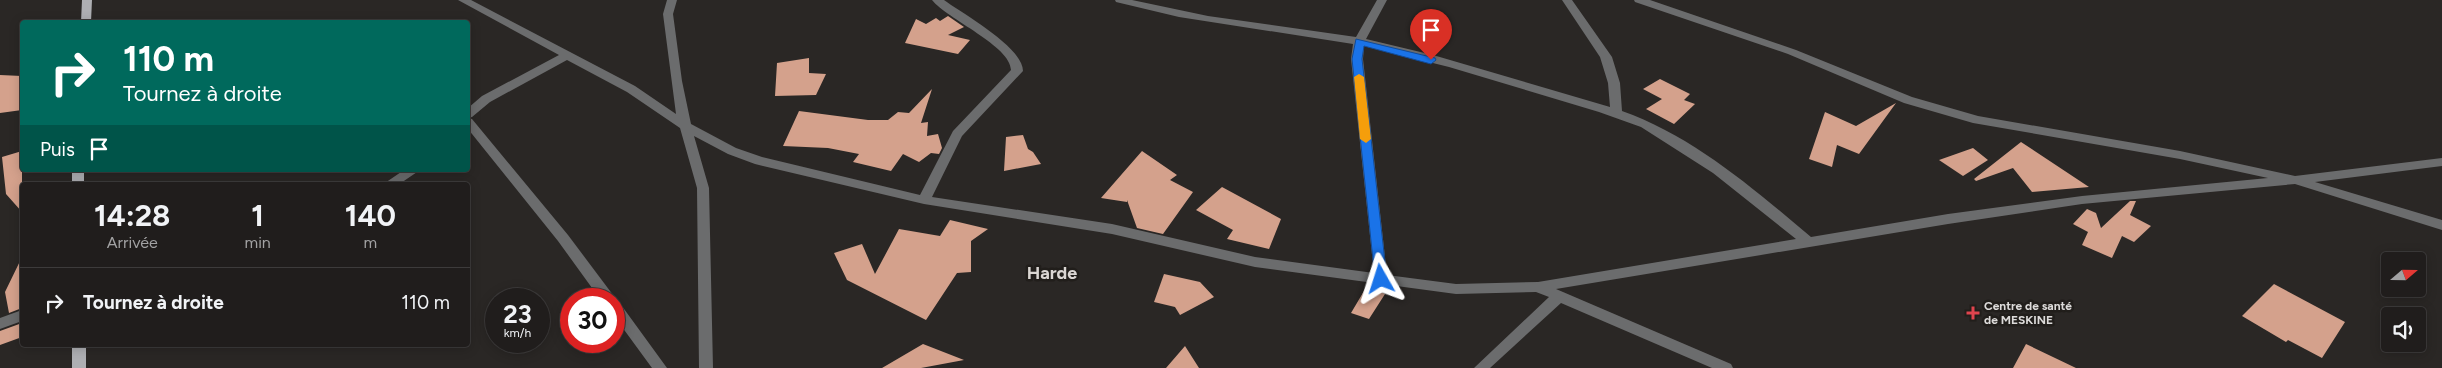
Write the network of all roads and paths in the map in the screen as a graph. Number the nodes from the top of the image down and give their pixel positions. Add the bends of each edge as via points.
1 (88, 0) edge
2 (463, 0) edge
3 (672, 0) edge
4 (937, 0) edge
5 (1120, 0) edge
6 (1382, 0) edge
7 (1567, 0) edge
8 (1639, 0) edge
9 (86, 20) edge
10 (1359, 42) junction
11 (566, 56) junction
12 (470, 112) edge
13 (1616, 114) junction
14 (470, 124) edge
15 (686, 127) junction
16 (2442, 162) edge
17 (411, 172) edge
18 (2295, 180) junction
19 (393, 182) edge
20 (924, 200) junction
21 (2442, 225) edge
22 (1809, 243) junction
23 (1381, 279) junction
24 (1538, 287) junction
25 (600, 288) edge
26 (1560, 295) junction
27 (20, 316) edge
28 (625, 321) edge
29 (0, 324) edge
30 (79, 347) edge
31 (79, 368) edge
32 (660, 368) edge
33 (706, 368) edge
34 (1481, 368) edge
35 (1726, 368) edge

1 - 9 main road
2 - 11 street
3 - 15 street via 668,14
4 - 20 street via 1004,48 1017,64 1017,71 958,134
5 - 10 street via 1160,12
6 - 10 street
7 - 13 street via 1606,57 1614,83
8 - 18 street via 1792,52 1908,100 1977,120 2180,155
10 - 13 street
10 - 23 street via 1357,59
11 - 12 street via 486,99
11 - 15 street via 631,89
13 - 22 street via 1656,130 1764,204
14 - 25 street
15 - 20 street via 732,152 759,161
15 - 33 street via 703,188
16 - 18 street
17 - 19 street
18 - 21 street
18 - 22 street via 2082,200
20 - 23 street via 1112,229 1255,262
22 - 24 street
23 - 24 street via 1456,289
24 - 26 street
26 - 34 street
26 - 35 street
27 - 29 street
28 - 32 street
30 - 31 main road

